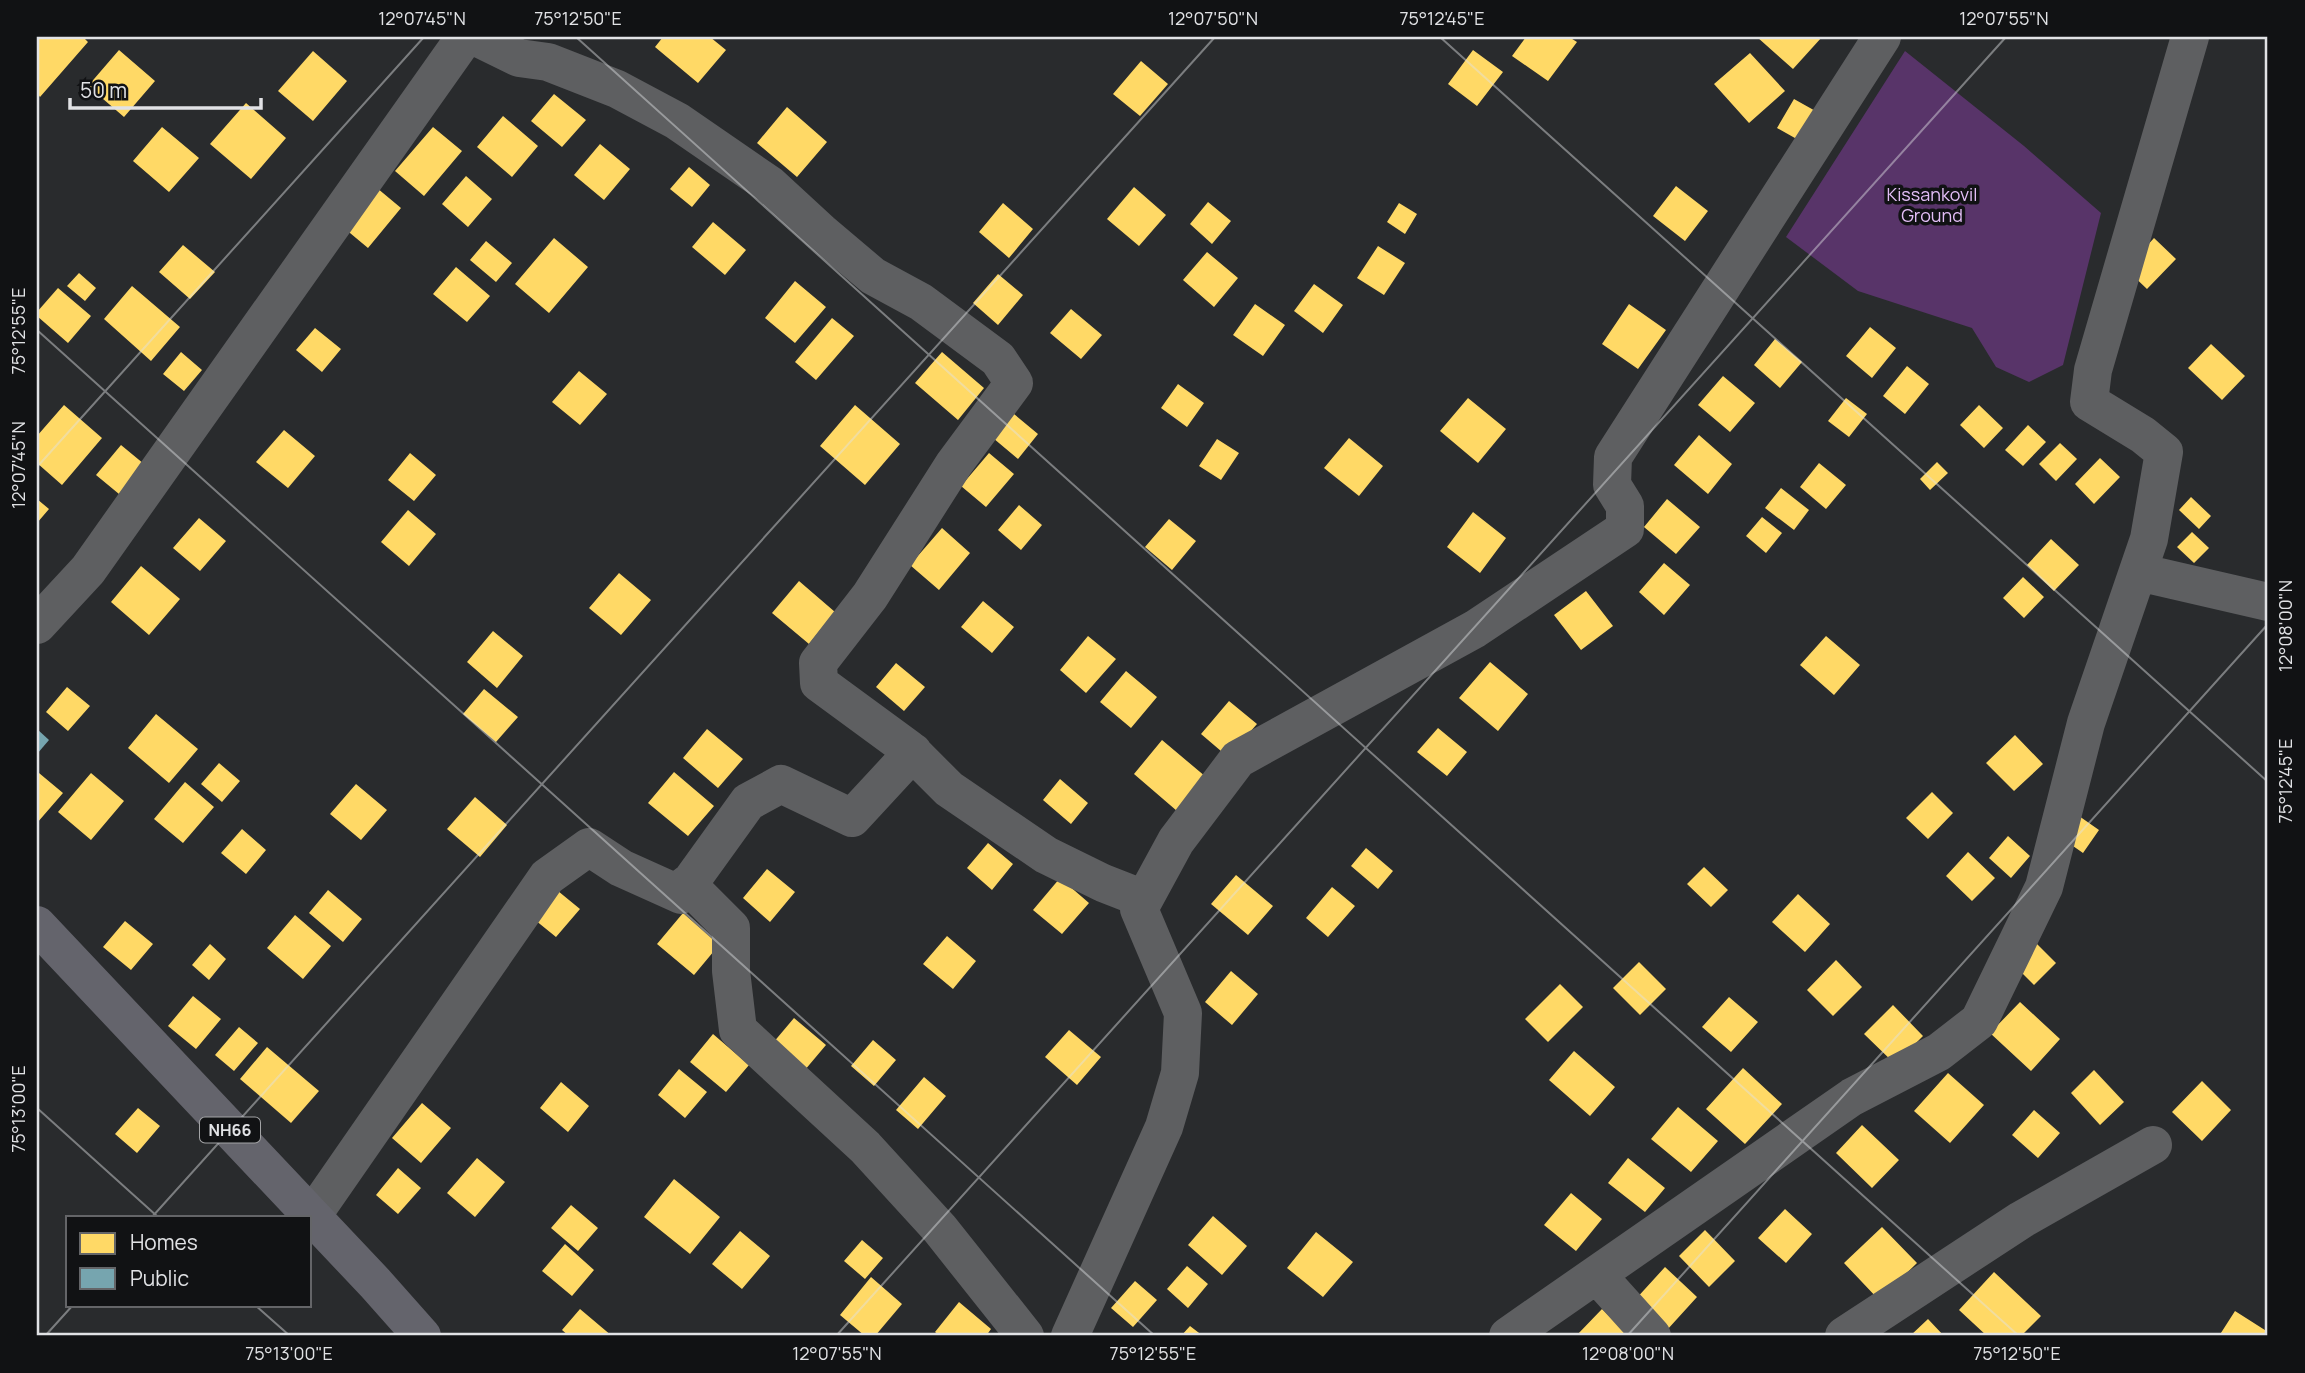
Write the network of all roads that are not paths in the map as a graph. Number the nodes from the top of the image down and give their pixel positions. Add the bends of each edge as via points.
1 (465, 37) edge
2 (477, 37) edge
3 (1882, 37) edge
4 (2190, 37) edge
5 (2138, 572) junction
6 (2268, 602) edge
7 (37, 625) edge
8 (912, 752) junction
9 (687, 884) junction
10 (1144, 899) junction
11 (37, 925) edge
12 (2153, 1145) dead end
13 (312, 1216) junction
14 (1597, 1275) junction
15 (422, 1336) edge
16 (1025, 1336) edge
17 (1070, 1336) edge
18 (1508, 1336) edge
19 (1652, 1336) edge
20 (1844, 1336) edge

1 - 7 street via 88,570
2 - 8 street via 519,58 548,62 617,89 677,121 770,185 873,276 921,302 998,359 1014,383 954,464 870,596 818,663 819,683
3 - 10 street via 1613,457 1612,485 1625,506 1625,529 1475,629 1238,759 1176,841
4 - 5 street via 2093,370 2089,402 2164,452 2149,539
5 - 6 street
5 - 14 street via 2086,723 2045,887 1979,1021 1939,1052 1852,1097
8 - 9 street via 852,818 781,784 748,802
8 - 10 street via 949,789 1046,855
9 - 13 street via 681,895 621,868 589,847 547,877
9 - 16 street via 731,929 737,1030 865,1147 940,1229
10 - 17 street via 1139,909 1184,1013 1180,1073 1164,1127
11 - 13 highway, NH66
12 - 20 street via 2021,1220
13 - 15 highway, NH66
14 - 18 street
14 - 19 street

